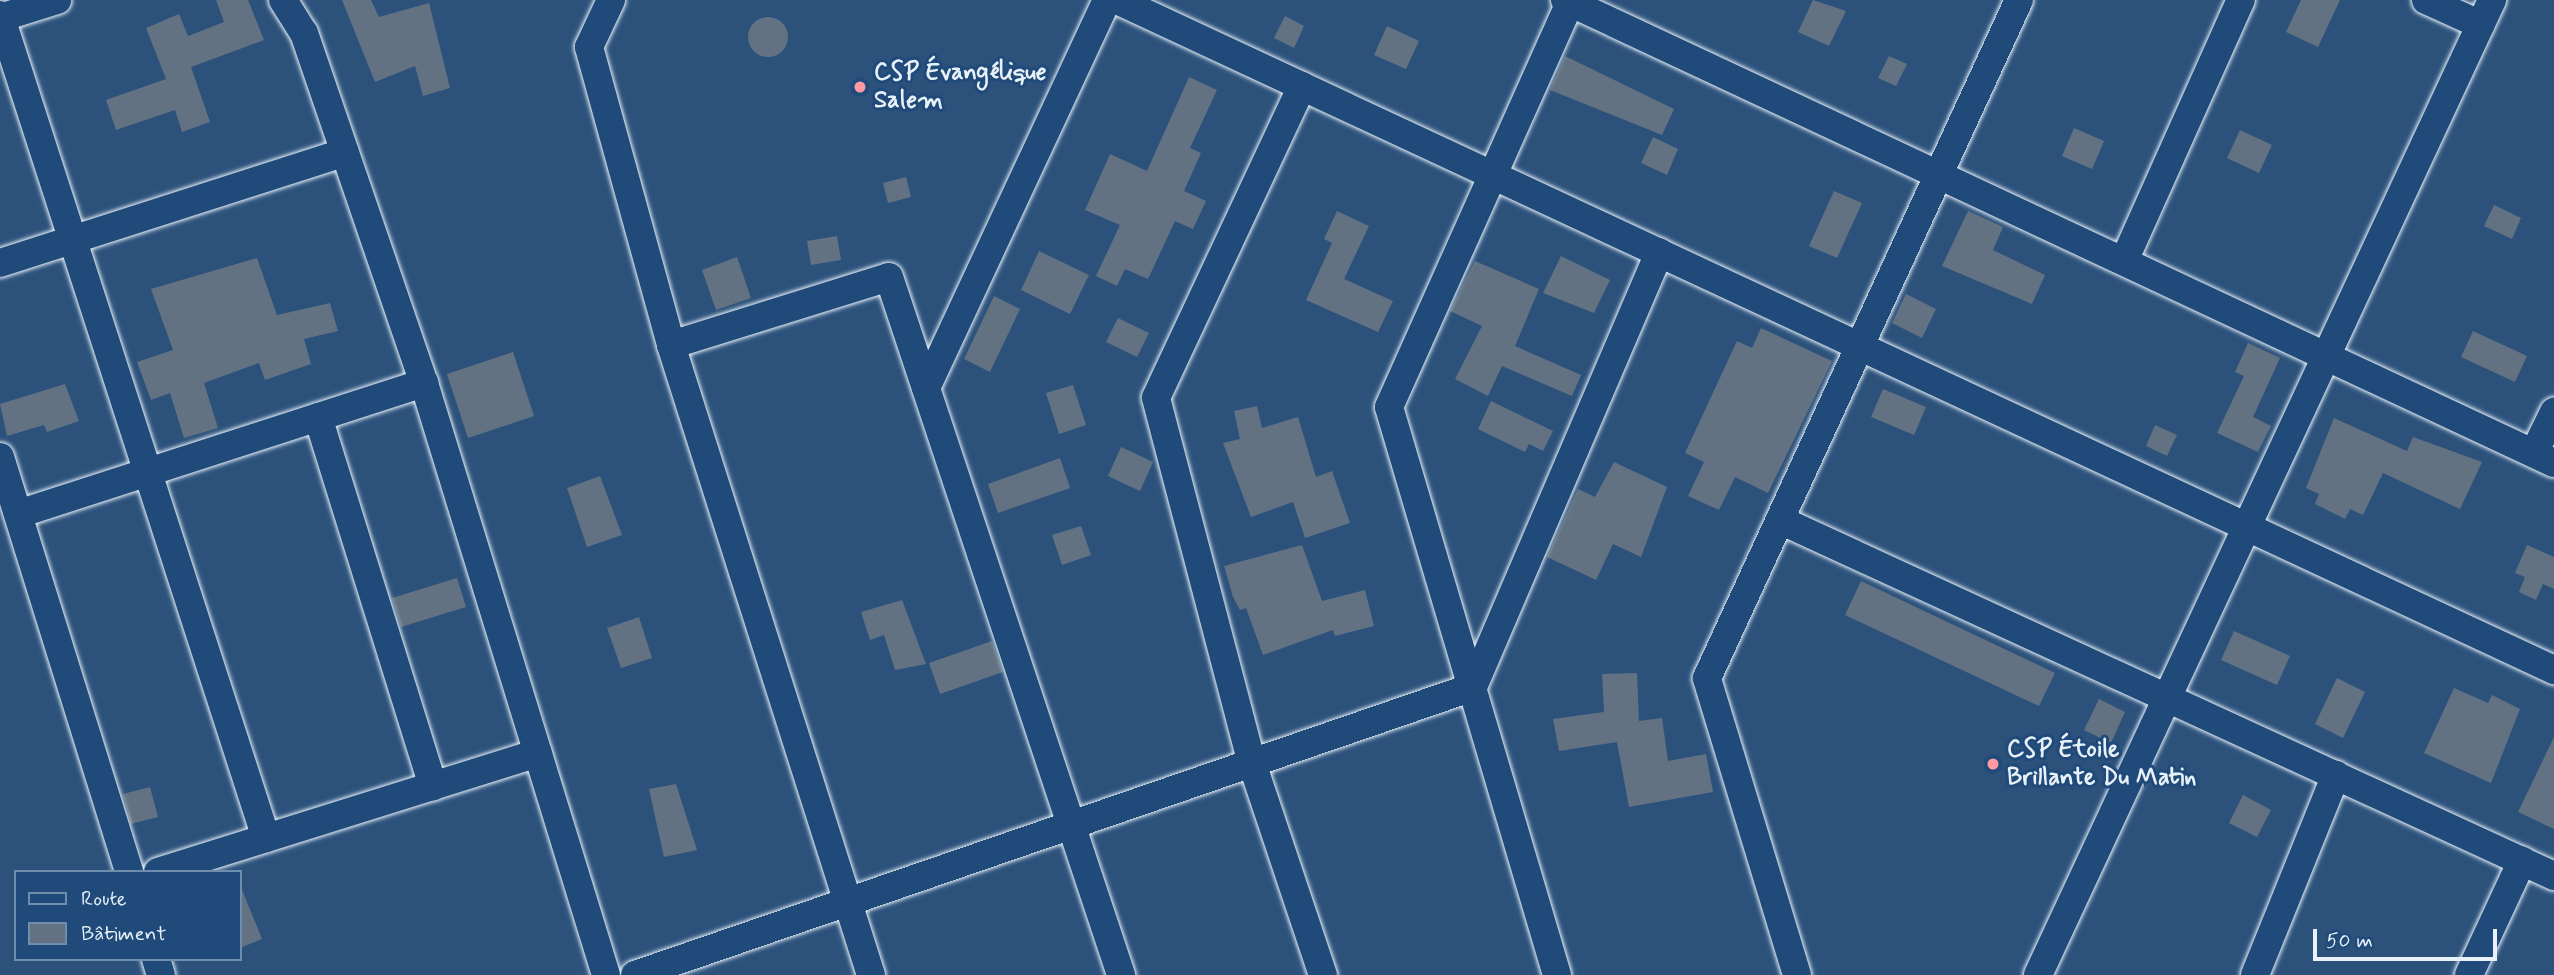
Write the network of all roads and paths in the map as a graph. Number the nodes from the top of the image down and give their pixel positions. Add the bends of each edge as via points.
1 (57, 0) edge
2 (283, 0) edge
3 (611, 0) edge
4 (1107, 0) edge
5 (1117, 0) edge
6 (2019, 0) edge
7 (2241, 0) edge
8 (2426, 0) edge
9 (1569, 1) edge
10 (2486, 13) edge
11 (1, 17) edge
12 (1302, 86) junction
13 (345, 152) junction
14 (1493, 175) junction
15 (1939, 175) junction
16 (74, 239) junction
17 (1659, 252) junction
18 (2124, 261) junction
19 (0, 262) edge
20 (671, 345) junction
21 (1860, 346) junction
22 (2326, 356) junction
23 (424, 383) junction
24 (926, 388) junction
25 (2554, 412) edge
26 (318, 417) junction
27 (0, 457) edge
28 (2544, 458) edge
29 (148, 472) junction
30 (18, 514) junction
31 (1780, 520) junction
32 (2247, 526) junction
33 (2554, 670) edge
34 (1473, 687) junction
35 (2167, 698) junction
36 (537, 754) junction
37 (1252, 763) junction
38 (2336, 775) junction
39 (433, 786) junction
40 (1071, 825) junction
41 (266, 838) junction
42 (2522, 861) junction
43 (128, 870) edge
44 (164, 870) edge
45 (2554, 876) edge
46 (847, 902) junction
47 (606, 975) edge
48 (635, 975) edge
49 (871, 975) edge
50 (1121, 975) edge
51 (1323, 975) edge
52 (1557, 975) edge
53 (1797, 975) edge
54 (2038, 975) edge
55 (2255, 975) edge
56 (2469, 975) edge

1 - 11 street
2 - 13 street via 304,33
3 - 20 street via 589,47
4 - 24 street
5 - 12 street
6 - 15 street
7 - 18 street
8 - 10 street
9 - 14 street
9 - 15 street
10 - 22 street
11 - 16 street
12 - 14 street
12 - 37 street via 1156,398
13 - 16 street
13 - 23 street
14 - 17 street
14 - 34 street via 1388,407
15 - 18 street
15 - 21 street
16 - 19 street
16 - 29 street
17 - 21 street
17 - 34 street
18 - 22 street
20 - 24 street via 889,277
20 - 46 street
21 - 31 street
21 - 32 street
22 - 28 street
22 - 32 street
23 - 26 street
23 - 36 street
24 - 40 street
25 - 28 street
26 - 29 street
26 - 39 street
27 - 30 street
29 - 30 street
29 - 41 street
30 - 43 street
31 - 35 street
31 - 53 street via 1707,678
32 - 33 street
32 - 35 street
34 - 37 street
34 - 52 street
35 - 38 street
35 - 54 street
36 - 39 street
36 - 47 street
37 - 40 street
37 - 51 street
38 - 42 street
38 - 55 street
39 - 41 street
40 - 46 street
40 - 50 street
41 - 44 street
42 - 45 street
42 - 56 street
46 - 48 street
46 - 49 street

